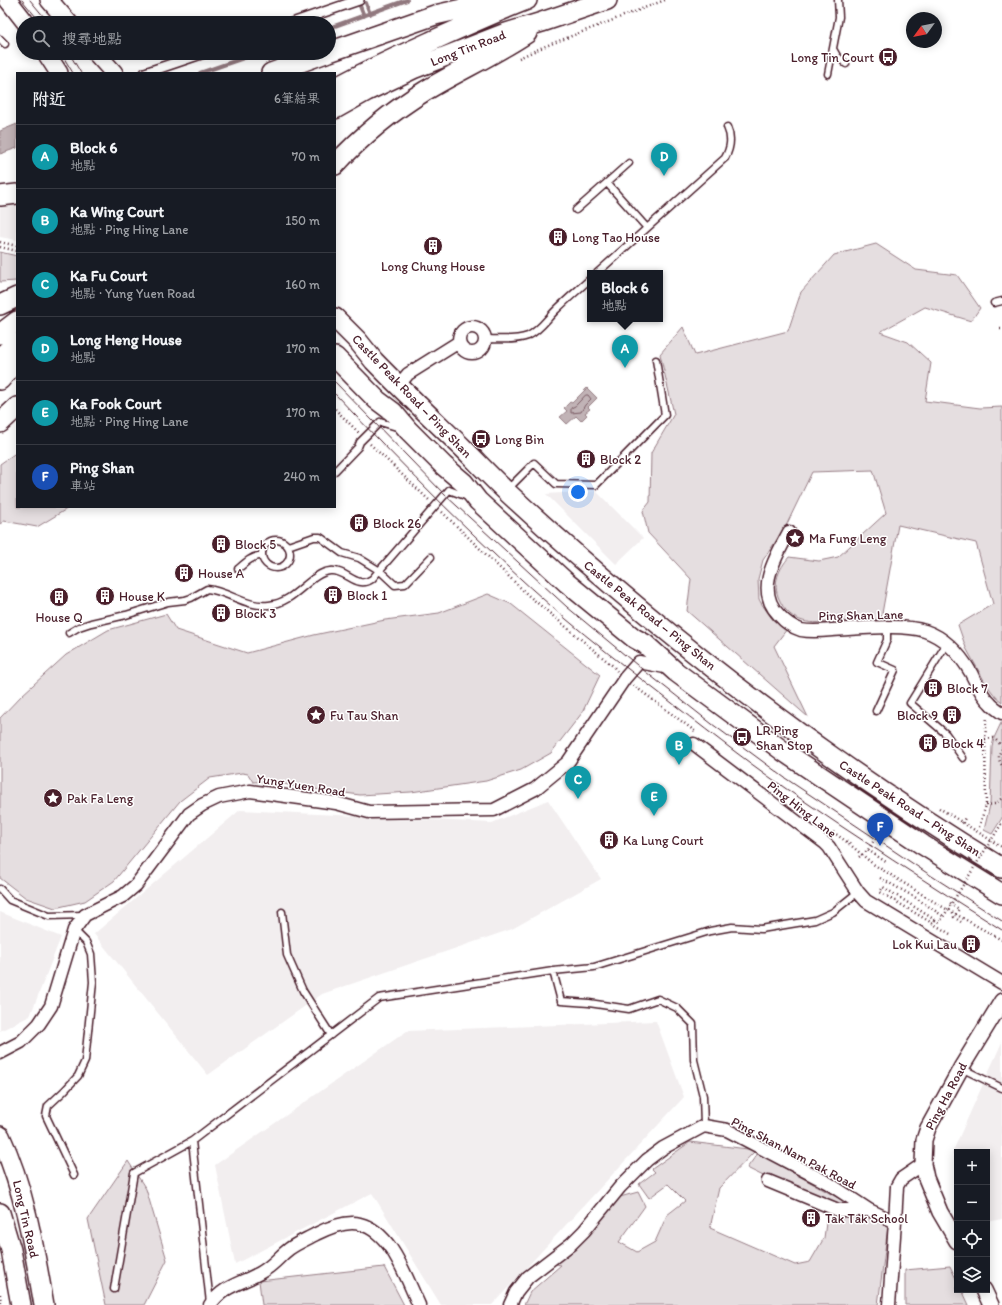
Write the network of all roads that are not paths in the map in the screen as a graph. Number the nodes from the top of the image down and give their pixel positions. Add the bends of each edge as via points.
1 (8, 0) edge
2 (49, 0) edge
3 (359, 0) edge
4 (502, 0) edge
5 (527, 0) edge
6 (607, 0) edge
7 (838, 0) edge
8 (843, 0) edge
9 (21, 16) edge
10 (63, 16) edge
11 (312, 16) edge
12 (840, 17) junction
13 (542, 22) junction
14 (833, 49) junction
15 (336, 50) edge
16 (51, 60) edge
17 (102, 60) edge
18 (183, 60) edge
19 (307, 60) edge
20 (846, 64) dead end
21 (58, 72) edge
22 (113, 72) edge
23 (148, 72) edge
24 (274, 72) edge
25 (828, 74) dead end
26 (336, 87) edge
27 (336, 108) edge
28 (727, 126) dead end
29 (630, 163) dead end
30 (336, 164) edge
31 (607, 183) junction
32 (16, 194) edge
33 (0, 196) edge
34 (576, 210) dead end
35 (647, 228) junction
36 (600, 270) edge
37 (587, 282) edge
38 (0, 292) edge
39 (16, 292) edge
40 (16, 297) edge
41 (1002, 301) edge
42 (994, 303) dead end
43 (0, 305) edge
44 (336, 319) edge
45 (16, 322) edge
46 (0, 334) edge
47 (484, 339) junction
48 (459, 342) junction
49 (16, 344) edge
50 (0, 357) edge
51 (336, 358) edge
52 (656, 360) dead end
53 (16, 361) edge
54 (0, 380) edge
55 (398, 386) junction
56 (16, 408) edge
57 (379, 413) junction
58 (0, 423) edge
59 (336, 470) edge
60 (446, 475) junction
61 (450, 490) junction
62 (506, 491) junction
63 (478, 501) junction
64 (788, 532) dead end
65 (288, 546) junction
66 (262, 555) junction
67 (431, 557) dead end
68 (238, 569) dead end
69 (380, 571) junction
70 (887, 628) junction
71 (69, 633) dead end
72 (634, 638) junction
73 (947, 643) junction
74 (639, 662) junction
75 (670, 668) junction
76 (876, 711) dead end
77 (1002, 713) edge
78 (696, 739) road end
79 (963, 758) dead end
80 (1002, 868) edge
81 (0, 889) edge
82 (858, 892) junction
83 (1002, 894) edge
84 (282, 912) dead end
85 (85, 915) junction
86 (74, 930) junction
87 (553, 971) junction
88 (1002, 983) edge
89 (1002, 1001) edge
90 (331, 1035) junction
91 (1, 1052) edge
92 (961, 1068) junction
93 (1002, 1088) edge
94 (704, 1126) junction
95 (0, 1136) edge
96 (192, 1141) junction
97 (923, 1164) junction
98 (74, 1175) dead end
99 (768, 1181) dead end
100 (869, 1210) junction
101 (0, 1213) edge
102 (895, 1222) junction
103 (954, 1235) edge
104 (114, 1289) dead end
105 (985, 1293) edge
106 (21, 1305) edge
107 (44, 1305) edge
108 (211, 1305) edge
109 (419, 1305) edge
110 (510, 1305) edge
111 (889, 1305) edge
112 (991, 1305) edge

1 - 9 main road
2 - 10 main road
3 - 11 street
4 - 15 main road via 436,15
5 - 26 main road, Long Tin Road via 403,54
6 - 13 main road, Long Tin Road
7 - 12 lane
8 - 12 lane
12 - 14 lane
13 - 27 main road, Long Tin Road via 503,34 413,69
13 - 30 main road via 509,45 402,106
14 - 20 lane
14 - 25 lane
16 - 21 main road
17 - 22 main road
18 - 23 street
19 - 24 main road
28 - 35 lane via 730,139 725,158
29 - 31 lane
31 - 34 lane
31 - 35 lane
32 - 33 main road
35 - 36 lane
37 - 47 lane via 534,332 519,338
38 - 39 main road
40 - 43 main road
41 - 42 lane
44 - 55 main road, Castle Peak Road – Ping Shan
45 - 46 main road
47 - 48 street via 482,348 474,353 464,351
47 - 48 street via 479,329 469,327 461,332
48 - 55 street via 408,374
49 - 50 main road
51 - 57 main road, Castle Peak Road – Ping Shan
52 - 62 lane via 664,415 596,485 556,484 534,463
53 - 54 main road
55 - 62 main road, Castle Peak Road – Ping Shan
56 - 58 main road
57 - 59 lane via 358,447
57 - 60 main road, Castle Peak Road – Ping Shan via 388,407
60 - 61 lane
60 - 63 main road, Castle Peak Road – Ping Shan via 464,483
61 - 63 lane
61 - 69 lane
62 - 80 main road, Castle Peak Road – Ping Shan via 649,616 760,705 874,787
63 - 72 main road, Castle Peak Road – Ping Shan via 567,583
64 - 70 street, Ping Shan Lane via 767,580 768,596 775,611 787,623 802,630 818,631
65 - 66 lane via 281,541 272,541 264,546
65 - 66 lane via 290,560 279,569 266,564
65 - 69 lane via 320,537 342,553 359,558
66 - 68 lane via 247,560
67 - 69 lane via 405,584 395,585
69 - 71 lane via 372,579 362,583 337,571 325,572 291,597 267,606 207,588 185,600 168,602 91,623
70 - 73 street, Ping Shan Lane via 905,627 925,631
70 - 76 lane via 887,640 877,662 894,670
72 - 74 street
72 - 75 main road, Castle Peak Road – Ping Shan via 645,644
73 - 77 street, Ping Shan Lane via 959,654 990,703
73 - 79 lane via 910,703 946,734
74 - 75 street
74 - 85 street, Yung Yuen Road via 625,678 568,762 535,789 494,810 369,812 336,803 250,791 219,797 189,814 136,885 123,896
75 - 83 main road, Castle Peak Road – Ping Shan via 783,751 923,845
78 - 82 street, Ping Hing Lane via 826,843
81 - 85 lane via 10,900 49,916
82 - 87 lane via 833,912 815,920 761,929 732,927 710,931 594,968
82 - 88 street, Ping Hing Lane via 866,901
84 - 90 lane via 287,955 303,991
85 - 86 street, Yung Yuen Road
86 - 91 street, Yung Yuen Road via 52,1006 21,1042
86 - 98 lane via 86,942 91,954 93,982 85,1062 78,1076 48,1106 46,1112
87 - 90 lane via 379,998
87 - 94 lane via 561,1001 629,1009 658,999 677,1008 693,1024 694,1060 703,1096
89 - 92 street, Ping Ha Road
90 - 96 lane
92 - 93 lane
92 - 97 street, Ping Ha Road via 928,1128 924,1140
94 - 100 street, Ping Shan Nam Pak Road via 727,1130 828,1183
94 - 110 street via 663,1148 647,1160 571,1244 528,1277
95 - 107 main road, Long Tin Road via 16,1174 33,1241
96 - 104 lane via 134,1173
96 - 108 lane
97 - 102 street via 901,1179 897,1186
97 - 103 street, Ping Ha Road via 931,1192
99 - 100 street via 838,1210
100 - 102 street, Ping Shan Nam Pak Road
101 - 106 main road, Long Tin Road via 11,1250
102 - 111 street
105 - 112 street
108 - 109 street via 226,1289 264,1271 290,1248 328,1228 359,1223 372,1229 393,1250

